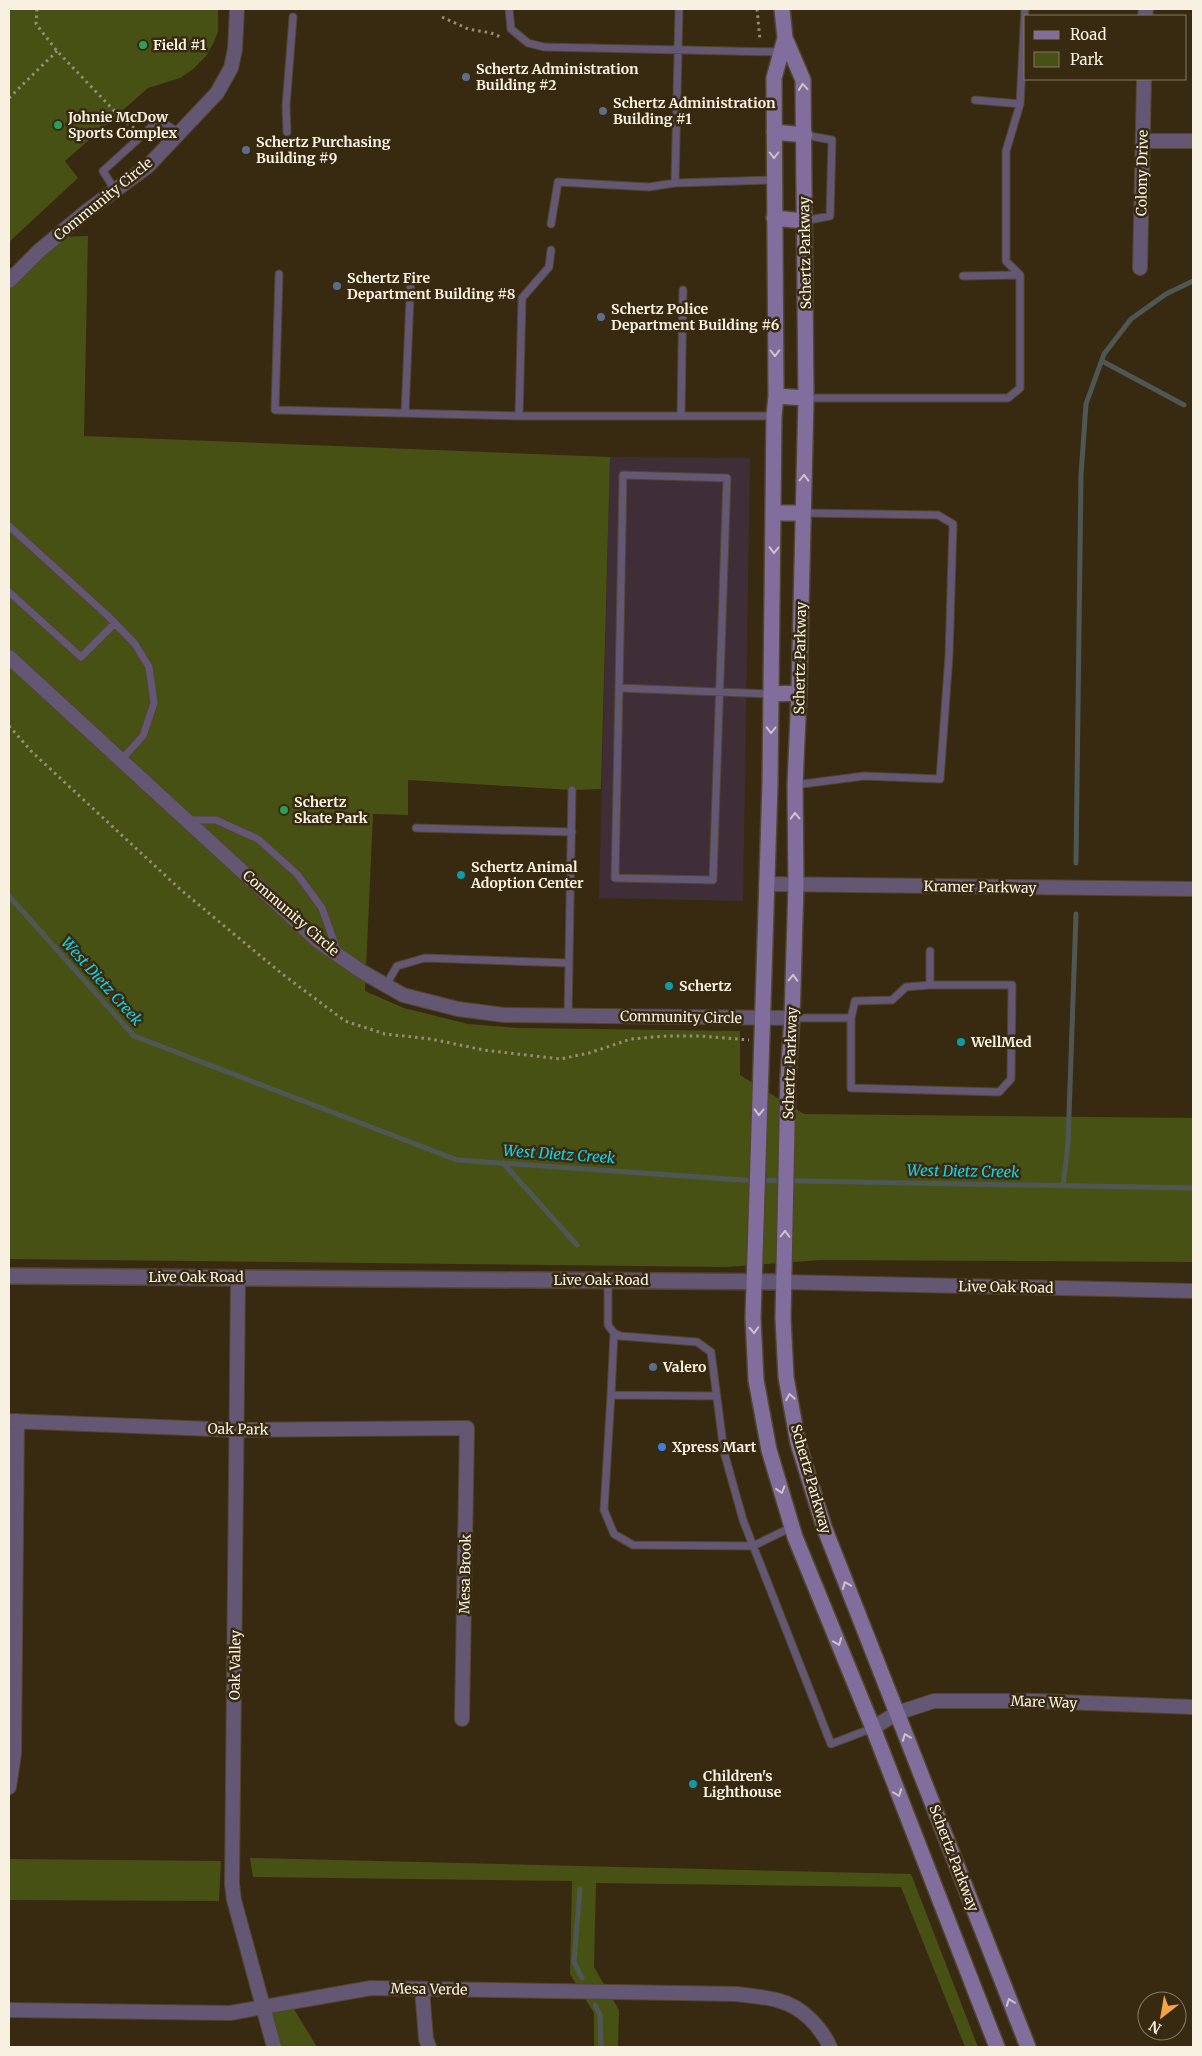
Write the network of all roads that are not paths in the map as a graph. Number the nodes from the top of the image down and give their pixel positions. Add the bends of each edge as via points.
1 (237, 9) edge
2 (509, 9) edge
3 (679, 9) edge
4 (782, 9) edge
5 (293, 17) dead end
6 (1024, 28) edge
7 (783, 45) junction
8 (678, 48) junction
9 (1144, 80) edge
10 (975, 100) dead end
11 (1020, 104) junction
12 (287, 132) dead end
13 (774, 132) junction
14 (179, 133) junction
15 (804, 135) junction
16 (1143, 141) junction
17 (1193, 141) edge
18 (774, 180) junction
19 (675, 183) junction
20 (115, 190) junction
21 (774, 218) junction
22 (804, 221) junction
23 (551, 224) dead end
24 (551, 250) dead end
25 (1140, 268) dead end
26 (279, 274) dead end
27 (411, 275) dead end
28 (1020, 275) junction
29 (963, 276) dead end
30 (9, 281) edge
31 (683, 290) dead end
32 (776, 396) junction
33 (806, 398) junction
34 (405, 413) junction
35 (519, 416) junction
36 (682, 416) junction
37 (774, 416) junction
38 (774, 513) junction
39 (803, 513) junction
40 (9, 526) edge
41 (9, 592) edge
42 (115, 623) junction
43 (9, 657) edge
44 (619, 688) junction
45 (720, 692) junction
46 (800, 693) junction
47 (771, 694) junction
48 (121, 760) junction
49 (770, 784) junction
50 (795, 785) junction
51 (572, 790) dead end
52 (186, 820) junction
53 (416, 828) dead end
54 (572, 832) junction
55 (766, 884) junction
56 (796, 885) junction
57 (1193, 889) edge
58 (930, 950) dead end
59 (339, 956) junction
60 (569, 963) junction
61 (386, 985) junction
62 (930, 985) junction
63 (568, 1016) junction
64 (762, 1018) junction
65 (792, 1018) junction
66 (851, 1018) junction
67 (9, 1276) edge
68 (238, 1278) junction
69 (608, 1280) junction
70 (754, 1282) junction
71 (784, 1282) junction
72 (1193, 1291) edge
73 (614, 1333) junction
74 (611, 1395) junction
75 (717, 1396) junction
76 (13, 1421) edge
77 (467, 1428) joint
78 (237, 1430) junction
79 (792, 1526) junction
80 (753, 1546) junction
81 (1193, 1707) edge
82 (897, 1713) junction
83 (462, 1719) dead end
84 (873, 1728) junction
85 (9, 1788) edge
86 (422, 1989) junction
87 (264, 2008) junction
88 (9, 2010) edge
89 (274, 2047) edge
90 (429, 2047) edge
91 (830, 2047) edge
92 (997, 2047) edge
93 (1028, 2047) edge

1 - 14 street, Community Circle via 231,68 217,93
2 - 8 lane via 511,29 528,43 544,47
3 - 8 lane
4 - 7 main road, Schertz Parkway
5 - 12 lane
6 - 11 lane
7 - 8 lane
7 - 13 main road, Schertz Parkway via 774,78
15 -> 7 main road, Schertz Parkway via 803,80
8 - 19 lane
9 - 16 street, Colony Drive
10 - 11 lane
11 - 28 lane via 1006,151 1006,261
13 - 15 main road
13 -> 18 main road, Schertz Parkway
14 - 20 street, Community Circle via 148,166
14 - 20 lane via 159,120 142,135 102,171
15 - 22 main road, Schertz Parkway
15 - 22 lane via 832,140 830,216
16 - 17 street
16 - 25 street, Colony Drive
18 - 19 lane
18 - 21 main road, Schertz Parkway
19 - 23 lane via 649,187 558,182
20 - 30 street, Community Circle via 39,251
21 - 22 main road
21 -> 32 main road, Schertz Parkway
22 - 33 main road, Schertz Parkway
24 - 35 lane via 549,266 522,298
26 - 34 lane via 275,410
27 - 34 lane
28 - 29 lane
28 - 33 lane via 1020,388 1008,398
31 - 36 lane
32 - 33 main road
32 - 37 main road, Schertz Parkway
39 -> 33 main road, Schertz Parkway
34 - 35 lane
35 - 36 lane
36 - 37 lane
37 - 38 main road, Schertz Parkway
38 - 39 main road
38 -> 47 main road, Schertz Parkway
39 - 46 main road, Schertz Parkway
39 - 50 lane via 938,515 953,524 940,779 864,776
40 - 42 lane
41 - 42 lane via 81,657
42 - 48 lane via 135,644 149,667 154,703 143,736
43 - 48 street, Community Circle
44 - 45 lane
44 - 45 lane via 615,878 713,880
44 - 45 lane via 623,475 727,478
45 - 47 lane
46 - 47 main road
46 - 50 main road, Schertz Parkway
47 -> 49 main road, Schertz Parkway
48 - 52 street, Community Circle
49 - 50 main road
49 - 55 main road, Schertz Parkway
56 -> 50 main road, Schertz Parkway
51 - 54 lane
52 - 59 street, Community Circle via 319,942
52 - 59 lane via 216,820 258,839 297,874 322,908
53 - 54 lane
54 - 60 lane
55 - 56 street, Kramer Parkway
55 - 64 main road, Schertz Parkway
56 - 57 street, Kramer Parkway
65 -> 56 main road, Schertz Parkway
58 - 62 lane
59 - 61 street, Community Circle
60 - 61 lane via 425,958 397,966
60 - 63 lane
61 - 63 street, Community Circle via 403,994 458,1009 504,1015
62 - 66 lane via 906,987 892,1000 855,1001
62 - 66 lane via 1012,985 1011,1079 999,1092 851,1088
63 - 64 street, Community Circle
64 - 65 street, Community Circle
64 -> 70 main road, Schertz Parkway
65 - 66 lane
71 -> 65 main road, Schertz Parkway
67 - 68 street, Live Oak Road
68 - 69 street, Live Oak Road
68 - 78 street, Oak Valley
69 - 70 street, Live Oak Road
69 - 73 lane via 608,1325
70 - 71 street, Live Oak Road
70 -> 79 main road, Schertz Parkway via 756,1380 769,1450
71 - 72 street, Live Oak Road
82 -> 71 main road, Schertz Parkway via 824,1527 798,1443 786,1376
73 - 74 lane
73 - 75 lane via 687,1340 704,1346 711,1352
74 - 75 lane
74 - 80 lane via 604,1510 614,1534 633,1545
75 - 80 lane via 724,1452
76 - 78 street, Oak Park
76 - 85 street via 14,1754
77 - 78 street, Oak Park
77 - 83 street, Mesa Brook
78 - 87 street, Oak Valley via 232,1884
79 - 80 lane
79 -> 84 main road, Schertz Parkway
80 - 84 lane via 831,1744
81 - 82 street, Mare Way via 946,1700 923,1703
82 - 84 street, Mare Way
93 -> 82 main road, Schertz Parkway
84 -> 92 main road, Schertz Parkway
86 - 87 street, Mesa Verde via 372,1988
86 - 90 street
86 - 91 street, Mesa Verde via 738,1994 781,2001 806,2014
87 - 88 street, Mesa Verde via 230,2013
87 - 89 street, Oak Valley

